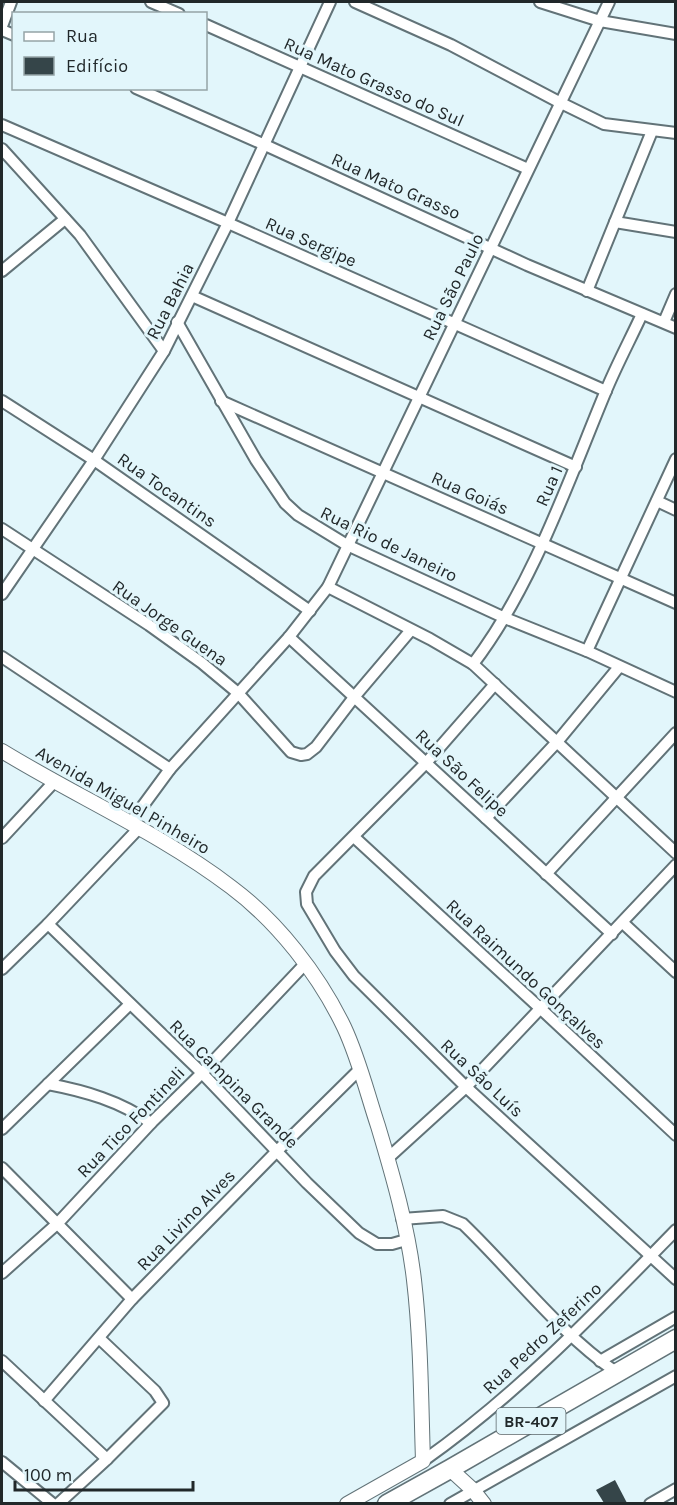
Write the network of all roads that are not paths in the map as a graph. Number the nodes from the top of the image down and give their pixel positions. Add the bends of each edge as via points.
1 (11, 2) edge
2 (151, 2) edge
3 (330, 2) edge
4 (356, 2) edge
5 (540, 2) edge
6 (609, 2) edge
7 (174, 12) edge
8 (600, 21) junction
9 (207, 25) edge
10 (2, 28) edge
11 (675, 34) edge
12 (301, 67) junction
13 (141, 90) edge
14 (559, 102) junction
15 (2, 124) edge
16 (652, 131) junction
17 (675, 133) edge
18 (265, 145) junction
19 (2, 149) edge
20 (528, 169) junction
21 (65, 219) junction
22 (615, 222) junction
23 (228, 223) junction
24 (675, 232) edge
25 (491, 247) junction
26 (2, 271) edge
27 (587, 291) junction
28 (675, 294) edge
29 (192, 296) junction
30 (642, 314) junction
31 (177, 322) junction
32 (664, 322) junction
33 (454, 324) junction
34 (675, 328) edge
35 (164, 351) junction
36 (606, 391) junction
37 (419, 397) junction
38 (2, 401) edge
39 (221, 401) junction
40 (94, 459) junction
41 (675, 459) edge
42 (576, 467) junction
43 (382, 473) junction
44 (657, 501) junction
45 (675, 510) edge
46 (2, 530) edge
47 (542, 543) junction
48 (347, 545) junction
49 (31, 549) junction
50 (621, 578) junction
51 (328, 587) junction
52 (2, 594) edge
53 (675, 603) edge
54 (310, 611) junction
55 (505, 618) junction
56 (411, 630) junction
57 (289, 637) junction
58 (587, 651) junction
59 (2, 657) edge
60 (473, 664) junction
61 (619, 667) junction
62 (495, 684) junction
63 (675, 692) edge
64 (238, 693) junction
65 (355, 696) junction
66 (675, 733) edge
67 (557, 742) junction
68 (2, 751) edge
69 (426, 763) junction
70 (170, 769) junction
71 (54, 782) junction
72 (617, 797) junction
73 (486, 818) junction
74 (135, 825) junction
75 (354, 837) junction
76 (2, 838) edge
77 (675, 853) edge
78 (675, 865) edge
79 (546, 874) junction
80 (622, 923) junction
81 (48, 924) junction
82 (612, 934) junction
83 (4, 961) edge
84 (305, 964) junction
85 (675, 972) edge
86 (130, 1004) junction
87 (541, 1009) junction
88 (360, 1070) junction
89 (202, 1073) junction
90 (48, 1084) junction
91 (466, 1087) junction
92 (151, 1123) junction
93 (2, 1129) edge
94 (675, 1135) edge
95 (277, 1151) junction
96 (388, 1158) junction
97 (2, 1168) edge
98 (402, 1219) junction
99 (58, 1223) junction
100 (675, 1230) edge
101 (406, 1240) junction
102 (650, 1256) junction
103 (2, 1273) edge
104 (675, 1279) edge
105 (132, 1299) junction
106 (675, 1317) edge
107 (572, 1336) junction
108 (99, 1338) junction
109 (675, 1338) edge
110 (2, 1361) edge
111 (600, 1361) junction
112 (616, 1372) junction
113 (675, 1376) edge
114 (44, 1401) junction
115 (107, 1459) junction
116 (423, 1461) junction
117 (2, 1462) edge
118 (450, 1469) junction
119 (427, 1481) junction
120 (675, 1489) edge
121 (473, 1490) junction
122 (56, 1503) edge
123 (347, 1503) edge
124 (387, 1503) edge
125 (450, 1503) edge
126 (484, 1503) edge
127 (650, 1503) edge

1 - 10 street
2 - 7 street
3 - 12 street, Rua Bahia
4 - 14 street via 451,45
5 - 8 street
6 - 8 street, Rua São Paulo
8 - 11 street
8 - 14 street, Rua São Paulo
9 - 12 street, Rua Mato Grasso do Sul
12 - 18 street, Rua Bahia
12 - 20 street, Rua Mato Grasso do Sul
13 - 18 street, Rua Mato Grasso
14 - 16 street via 604,124
14 - 20 street, Rua São Paulo
15 - 23 street, Rua Sergipe
16 - 17 street
16 - 22 street
18 - 23 street, Rua Bahia
18 - 25 street, Rua Mato Grasso
19 - 21 street
20 - 25 street, Rua São Paulo
21 - 26 street
21 - 35 street
22 - 24 street
22 - 27 street
23 - 29 street, Rua Bahia
23 - 33 street, Rua Sergipe
25 - 27 street, Rua Mato Grasso
25 - 33 street, Rua São Paulo
27 - 30 street, Rua Mato Grasso
28 - 32 street
29 - 31 street, Rua Bahia
29 - 37 street
30 - 32 street, Rua Mato Grasso
30 - 36 street, Rua 1
31 - 35 street, Rua Bahia
31 - 39 street, Rua Rio de Janeiro
32 - 34 street, Rua Mato Grasso
33 - 36 street, Rua Sergipe
33 - 37 street, Rua São Paulo
35 - 40 street, Rua Bahia
36 - 42 street, Rua 1
37 - 42 street
37 - 43 street, Rua São Paulo
38 - 40 street, Rua Tocantins
39 - 43 street, Rua Goiás
39 - 48 street, Rua Rio de Janeiro via 285,503
40 - 49 street, Rua Bahia
40 - 54 street, Rua Tocantins
41 - 44 street
42 - 47 street, Rua 1
43 - 47 street, Rua Goiás
43 - 48 street, Rua São Paulo
44 - 45 street
44 - 50 street
46 - 49 street, Rua Jorge Guena
47 - 50 street, Rua Goiás
47 - 55 street, Rua 1
48 - 51 street, Rua São Paulo
48 - 55 street, Rua Rio de Janeiro
49 - 52 street, Rua Bahia
49 - 64 street, Rua Jorge Guena via 149,625
50 - 53 street, Rua Goiás
50 - 58 street
51 - 54 street, Rua São Paulo
51 - 56 street
54 - 57 street, Rua São Paulo
55 - 58 street, Rua Rio de Janeiro
55 - 60 street, Rua 1
56 - 60 street
56 - 65 street
57 - 64 street, Rua São Paulo
57 - 65 street, Rua São Felipe
58 - 61 street, Rua Rio de Janeiro
59 - 70 street
60 - 62 street
61 - 63 street, Rua Rio de Janeiro
61 - 67 street
62 - 67 street
62 - 69 street
64 - 65 street, Rua Jorge Guena via 291,752 301,755 325,737
64 - 70 street, Rua São Paulo
65 - 69 street, Rua São Felipe
66 - 72 street
67 - 72 street
67 - 73 street
68 - 71 street, Avenida Miguel Pinheiro
69 - 73 street, Rua São Felipe
69 - 75 street
70 - 74 street, Rua São Paulo
71 - 74 street, Avenida Miguel Pinheiro
71 - 76 street
72 - 77 street
72 - 79 street
73 - 79 street, Rua São Felipe
74 - 81 street, Rua São Paulo
74 - 84 street, Avenida Miguel Pinheiro via 232,887 274,926
75 - 87 street, Rua Raimundo Gonçalves
75 - 91 street, Rua São Luís via 314,876 306,892 310,909 335,951 379,1002
78 - 80 street
79 - 82 street, Rua São Felipe
80 - 82 street
80 - 85 street
81 - 83 street, Rua São Paulo
81 - 86 street, Rua Campina Grande
82 - 87 street
84 - 88 street, Avenida Miguel Pinheiro via 344,1028
84 - 89 street, Rua Tico Fontineli
86 - 89 street, Rua Campina Grande
86 - 90 street
87 - 91 street
87 - 94 street, Rua Raimundo Gonçalves
88 - 95 street, Rua Livino Alves
88 - 96 street, Avenida Miguel Pinheiro
89 - 92 street, Rua Tico Fontineli
89 - 95 street, Rua Campina Grande
90 - 92 street via 119,1103
90 - 93 street
91 - 96 street
91 - 102 street, Rua São Luís
92 - 99 street, Rua Tico Fontineli
95 - 101 street, Rua Campina Grande via 367,1239 377,1244
95 - 105 street, Rua Livino Alves
96 - 98 street, Avenida Miguel Pinheiro
97 - 99 street
98 - 101 street, Avenida Miguel Pinheiro
98 - 107 street via 443,1216 463,1224
99 - 103 street, Rua Tico Fontineli
99 - 105 street
100 - 102 street, Rua Pedro Zeferino
101 - 116 street, Avenida Miguel Pinheiro via 414,1280
102 - 104 street, Rua São Luís
102 - 107 street, Rua Pedro Zeferino
105 - 108 street, Rua Livino Alves
106 - 111 street
107 - 111 street
107 - 116 street, Rua Pedro Zeferino via 476,1423
108 - 114 street, Rua Livino Alves
108 - 115 street via 163,1403
109 - 112 highway, BR-407
110 - 114 street
111 - 112 street
112 - 118 highway, BR-407
113 - 121 street
114 - 115 street
115 - 122 street
116 - 119 street, Avenida Miguel Pinheiro
116 - 123 street
117 - 122 street
118 - 119 highway, BR-407
118 - 121 street
119 - 124 highway, BR-407
120 - 127 street
121 - 125 street
121 - 126 street

